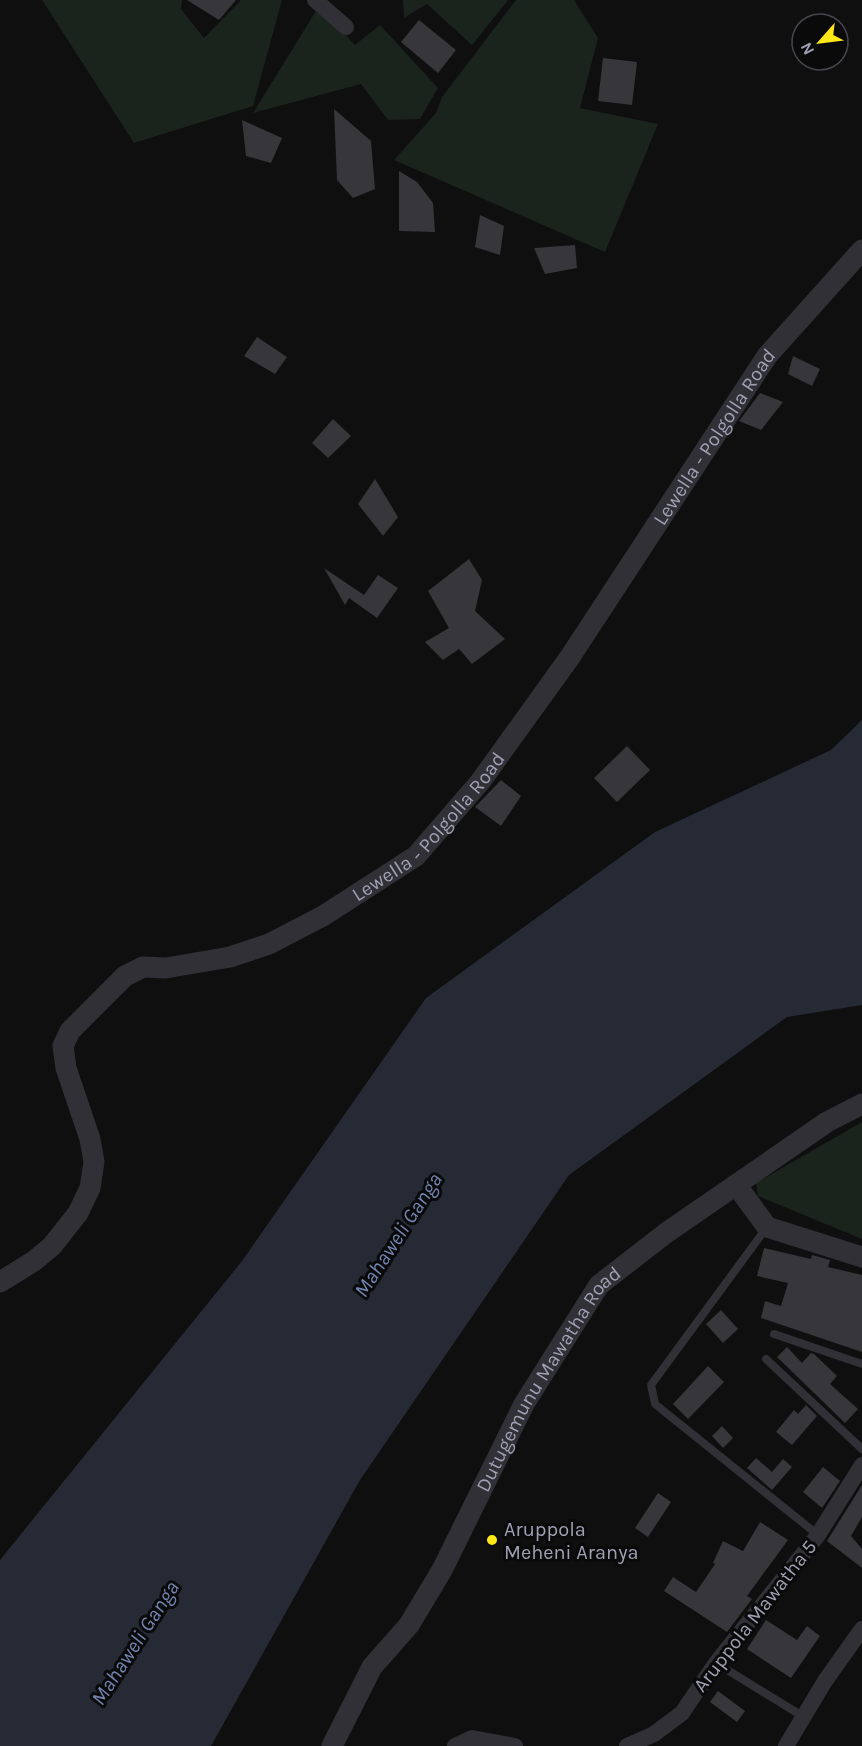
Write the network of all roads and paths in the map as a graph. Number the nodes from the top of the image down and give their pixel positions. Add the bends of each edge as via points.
1 (315, 0) edge
2 (346, 27) dead end
3 (862, 250) edge
4 (862, 1104) edge
5 (737, 1186) junction
6 (766, 1227) junction
7 (862, 1257) edge
8 (0, 1282) edge
9 (774, 1334) dead end
10 (766, 1359) dead end
11 (862, 1364) edge
12 (862, 1449) edge
13 (862, 1465) edge
14 (818, 1535) junction
15 (862, 1629) edge
16 (716, 1663) junction
17 (804, 1717) junction
18 (332, 1746) edge
19 (455, 1746) edge
20 (515, 1746) edge
21 (627, 1746) edge
22 (786, 1746) edge

1 - 2 street
3 - 8 street, Lewella - Polgolla Road via 767,356 557,675 480,782 416,856 323,916 269,944 230,957 166,968 143,967 125,976 70,1031 63,1046 66,1068 90,1139 94,1162 90,1188 78,1213 52,1246
4 - 5 street, Dutugemunu Mawatha Road via 826,1122
5 - 6 street
5 - 18 street, Dutugemunu Mawatha Road via 666,1233 599,1285 524,1404 442,1570 409,1624 372,1667
6 - 7 street
6 - 14 lane via 651,1386 655,1404
9 - 11 lane
10 - 12 lane
13 - 14 street, Aruppola Mawatha 5
14 - 16 street, Aruppola Mawatha 5
15 - 17 street
16 - 17 lane
16 - 21 street, Aruppola Mawatha 5 via 682,1713 654,1734
17 - 22 street
19 - 20 street via 472,1738

